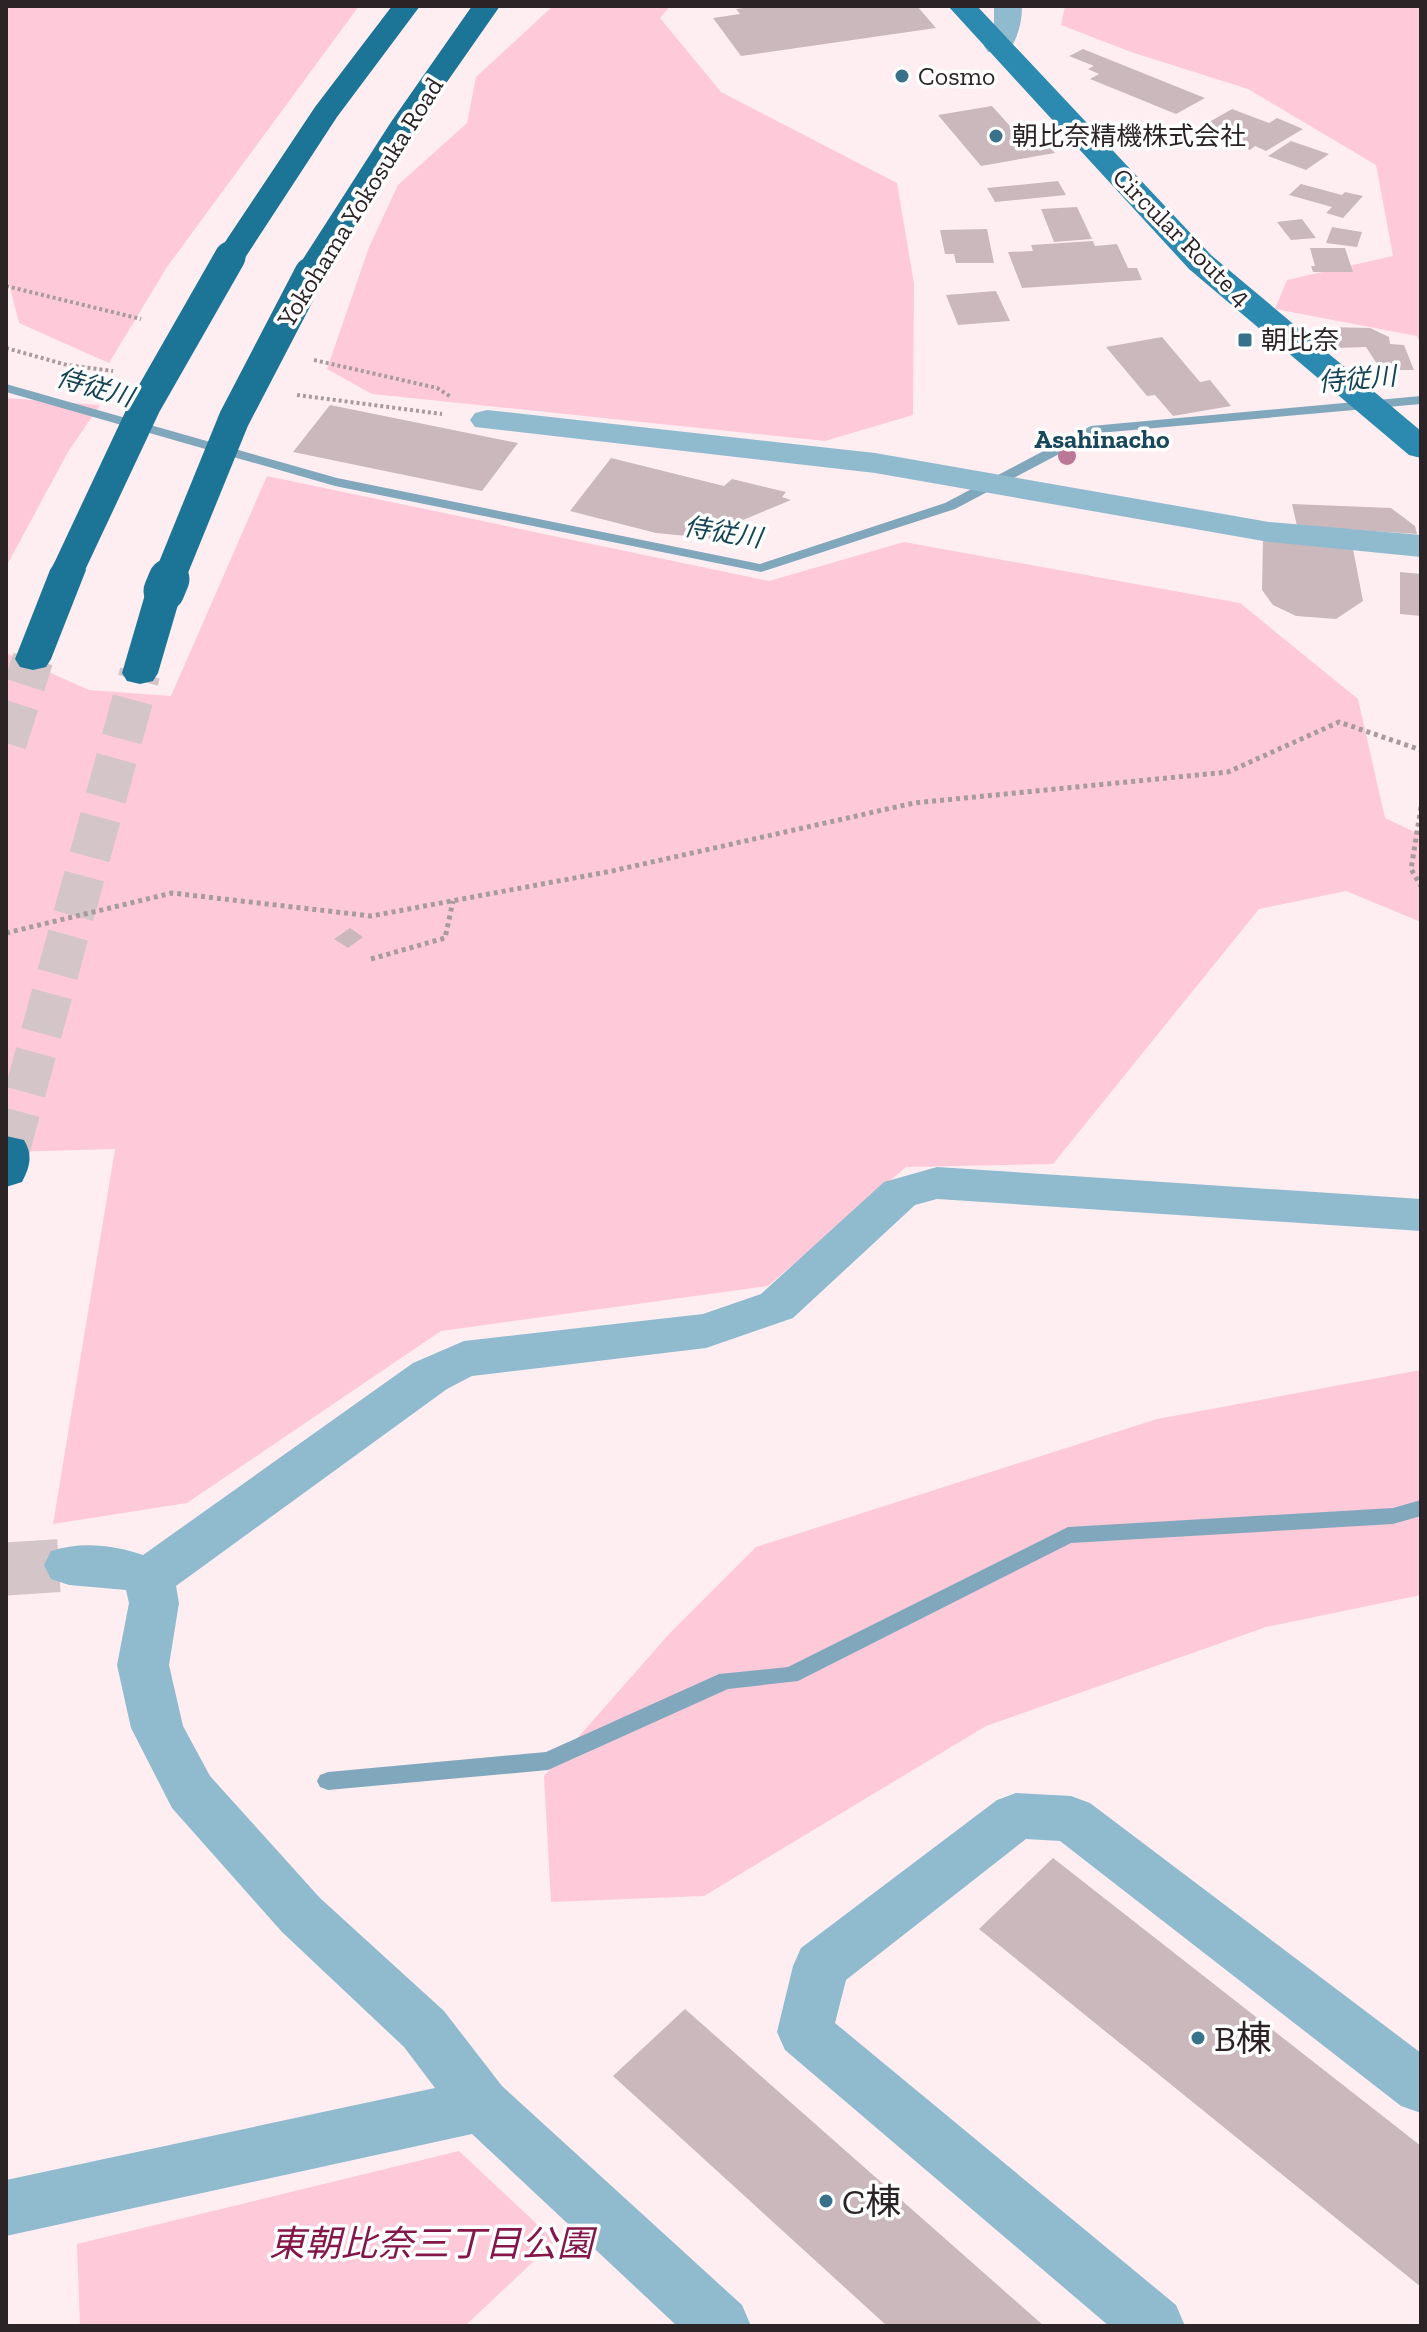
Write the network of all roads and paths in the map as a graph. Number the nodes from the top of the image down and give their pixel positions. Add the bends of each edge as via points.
1 (406, 6) edge
2 (486, 6) edge
3 (962, 6) edge
4 (1008, 6) edge
5 (998, 46) junction
6 (487, 420) dead end
7 (1421, 448) edge
8 (1421, 546) edge
9 (33, 659) tunnel mouth
10 (140, 673) tunnel mouth
11 (1421, 750) edge
12 (1421, 807) edge
13 (1421, 886) edge
14 (453, 901) junction
15 (6, 933) edge
16 (371, 959) dead end
17 (1421, 1215) edge
18 (69, 1565) tunnel mouth
19 (149, 1578) junction
20 (1421, 2087) edge
21 (482, 2105) junction
22 (18, 2206) edge
23 (721, 2326) edge
24 (1155, 2326) edge

1 - 9 highway, bridge via 325,113 230,257 146,404 68,570
2 - 10 highway, Yokohama Yokosuka Road, bridge via 310,273 234,419 164,591
3 - 5 main road, Circular Route 4
4 - 5 street via 1008,23
5 - 7 main road, Circular Route 4 via 1200,262
6 - 8 street via 875,463 1269,532
11 - 14 path via 1339,722 1228,772 914,803
12 - 13 path via 1411,869
14 - 15 path via 371,916 172,893
14 - 16 path via 445,938
17 - 19 street via 937,1183 919,1186 900,1193 777,1306 743,1320 706,1331 499,1352 453,1364
18 - 19 street via 122,1568
19 - 21 street via 154,1603 143,1665 157,1728 191,1792 301,1915 424,2029
20 - 24 street via 1071,1819 1016,1816 821,1966 805,2032
21 - 22 street
21 - 23 street

